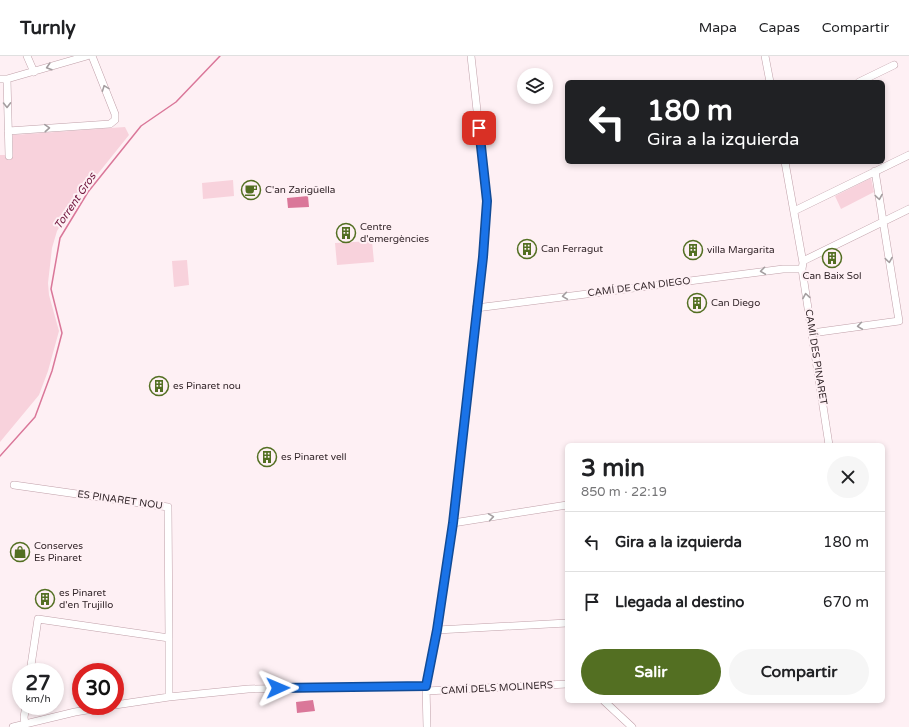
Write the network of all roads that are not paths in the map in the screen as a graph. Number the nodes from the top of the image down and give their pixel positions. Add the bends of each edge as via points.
1 (27, 56) edge
2 (86, 56) edge
3 (92, 56) edge
4 (471, 56) edge
5 (765, 56) edge
6 (894, 66) dead end
7 (34, 72) junction
8 (3, 79) edge
9 (770, 80) edge
10 (863, 80) edge
11 (8, 131) junction
12 (909, 155) edge
13 (9, 156) dead end
14 (785, 164) edge
15 (875, 171) junction
16 (909, 209) edge
17 (794, 211) junction
18 (883, 222) junction
19 (803, 261) junction
20 (802, 269) junction
21 (476, 308) junction
22 (812, 333) junction
23 (829, 443) edge
24 (14, 484) dead end
25 (565, 505) edge
26 (453, 523) junction
27 (565, 623) edge
28 (437, 630) junction
29 (169, 638) junction
30 (31, 663) edge
31 (565, 684) edge
32 (426, 688) junction
33 (169, 697) junction
34 (606, 703) edge
35 (124, 704) edge
36 (72, 714) edge
37 (24, 715) edge
38 (25, 724) junction
39 (13, 727) edge
40 (427, 727) edge
41 (632, 727) edge

1 - 7 street
2 -> 7 street
11 -> 3 street via 110,124 115,120 115,114
4 - 21 street via 487,201
5 - 9 street
6 - 10 street
7 - 8 street
8 -> 11 street
11 - 13 street
12 - 15 street
14 - 17 street, CAMÍ DES PINARET
15 - 17 street
15 -> 18 street
16 - 18 street
17 - 19 street, CAMÍ DES PINARET
18 - 19 street
18 -> 22 street via 899,321
19 - 20 street, CAMÍ DES PINARET
20 -> 21 street, CAMÍ DE CAN DIEGO via 776,270
22 -> 20 street, CAMÍ DES PINARET
21 - 26 street
22 - 23 street, CAMÍ DES PINARET
24 - 29 street, ES PINARET NOU via 168,507
26 -> 25 street
26 - 28 street
27 - 28 street
28 - 32 street
29 - 30 street via 38,619
29 - 33 street, ES PINARET NOU
31 - 32 street, CAMÍ DELS MOLINERS
32 - 33 street via 248,689
32 - 40 street
33 - 35 street
34 - 41 street
36 - 38 street
37 - 38 street
38 - 39 street

